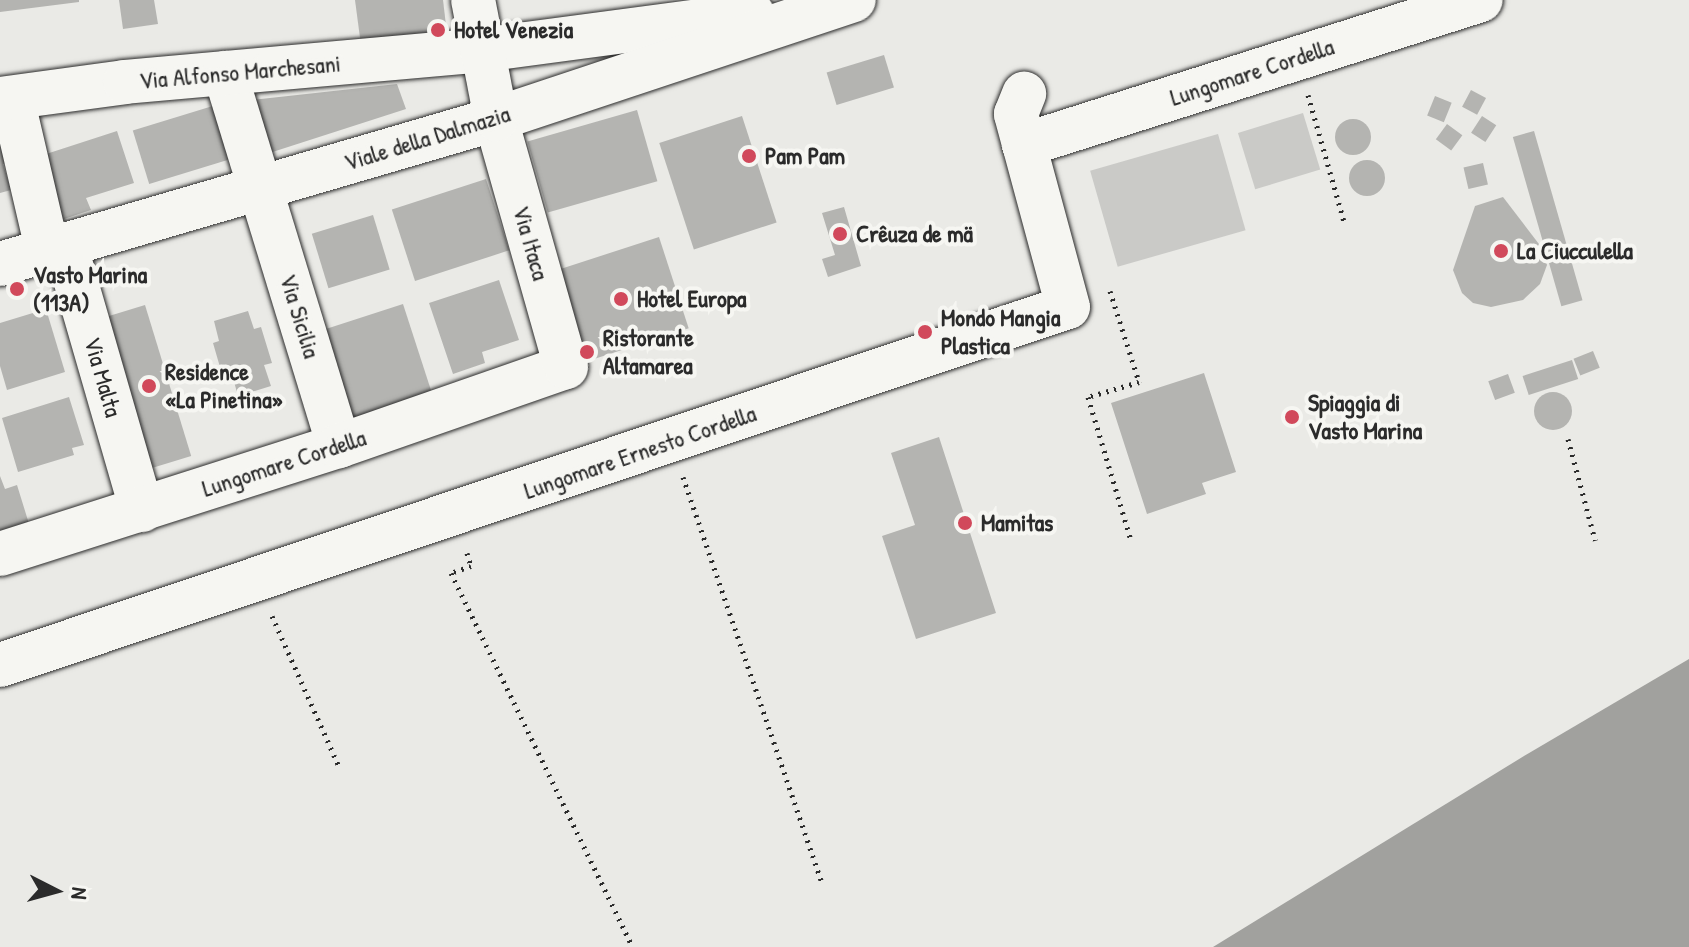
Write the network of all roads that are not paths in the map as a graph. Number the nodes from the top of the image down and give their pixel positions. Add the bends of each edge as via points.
1 (473, 0) edge
2 (1481, 0) edge
3 (856, 1) edge
4 (482, 50) junction
5 (225, 73) junction
6 (1024, 94) dead end
7 (6, 98) edge
8 (496, 119) junction
9 (1024, 145) junction
10 (262, 187) junction
11 (56, 246) junction
12 (0, 264) edge
13 (566, 367) joint
14 (339, 446) junction
15 (142, 510) junction
16 (0, 554) edge
17 (0, 665) edge

1 - 4 street
2 - 9 street, Lungomare Cordella
3 - 4 street, Via Alfonso Marchesani
3 - 8 street, Viale della Dalmazia
4 - 5 street, Via Alfonso Marchesani
4 - 8 street
5 - 7 street, Via Alfonso Marchesani
5 - 10 street, Via Sicilia
6 - 9 street, Lungomare Ernesto Cordella via 1016,114
7 - 11 street, Via Malta
8 - 10 street, Viale della Dalmazia
8 - 13 street, Via Itaca
9 - 17 street, Lungomare Ernesto Cordella via 1068,307
10 - 11 street, Viale della Dalmazia
10 - 14 street, Via Sicilia
11 - 12 street, Viale della Dalmazia
11 - 15 street, Via Malta
13 - 14 street, Lungomare Cordella
14 - 15 street, Lungomare Cordella
15 - 16 street, Lungomare Cordella

